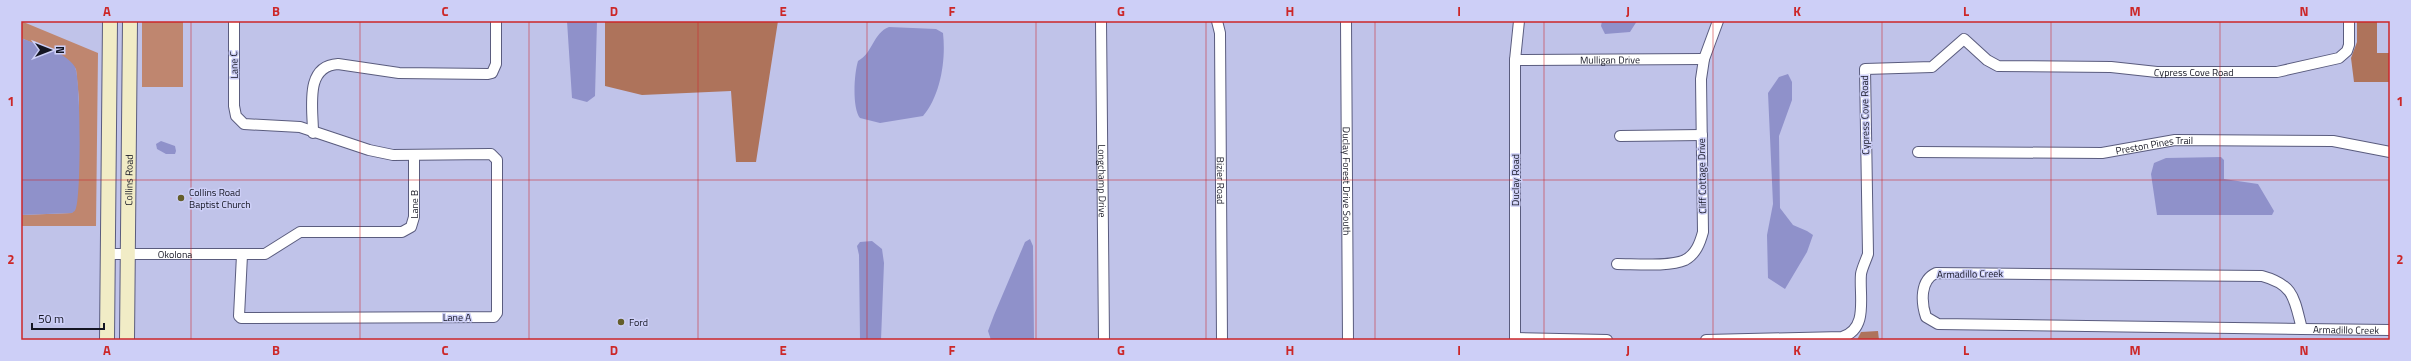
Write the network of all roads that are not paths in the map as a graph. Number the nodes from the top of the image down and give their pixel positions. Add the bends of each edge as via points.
1 (110, 21) edge
2 (130, 21) edge
3 (234, 21) edge
4 (496, 21) edge
5 (1101, 21) edge
6 (1217, 21) edge
7 (1346, 21) edge
8 (1519, 21) edge
9 (1718, 21) edge
10 (2349, 21) edge
11 (1704, 59) junction
12 (1515, 60) junction
13 (313, 133) junction
14 (1702, 135) junction
15 (1620, 136) dead end
16 (1918, 152) dead end
17 (2390, 152) edge
18 (414, 156) junction
19 (108, 254) junction
20 (242, 255) junction
21 (128, 256) junction
22 (1617, 264) dead end
23 (2302, 329) junction
24 (2390, 330) edge
25 (1515, 339) edge
26 (108, 340) edge
27 (127, 340) edge
28 (1104, 340) edge
29 (1222, 340) edge
30 (1348, 340) edge
31 (1607, 340) edge
32 (1706, 340) edge

1 - 19 main road, Collins Road
2 - 21 main road, Collins Road
3 - 13 street, Lane C via 234,110 239,121 244,124 300,127
4 - 13 street via 496,64 492,73 399,73 338,64 329,64 321,68 313,83
5 - 28 street, Longchamp Drive
6 - 29 street, Bizier Road via 1220,33
7 - 30 street, Duclay Forest Drive South
8 - 12 street, Duclay Road
9 - 11 street, Cliff Cottage Drive
10 - 32 street, Cypress Cove Road via 2349,45 2347,51 2339,58 2277,72 2157,72 2111,67 1998,66 1987,60 1964,39 1932,67 1865,69 1868,254 1861,273 1861,316 1858,325 1849,335 1842,337
11 - 12 street, Mulligan Drive
11 - 14 street, Cliff Cottage Drive via 1701,79
12 - 25 street, Duclay Road
13 - 18 street via 369,150
14 - 15 street
14 - 22 street, Cliff Cottage Drive via 1703,232 1700,244 1685,260 1671,263
16 - 17 street, Preston Pines Trail via 2102,153 2158,142 2191,140 2333,141
18 - 20 street, Lane B via 414,217 411,227 407,230 300,232 265,254
18 - 20 street, Lane A via 490,154 497,160 497,313 494,317 241,318 239,316
19 - 21 street, Okolona
19 - 26 main road, Collins Road
20 - 21 street, Okolona
21 - 27 main road, Collins Road
23 - 23 street, Armadillo Creek via 1938,324 1926,317 1924,284 1928,276 1936,273 2262,276 2288,287
23 - 24 street, Armadillo Creek
25 - 31 street

